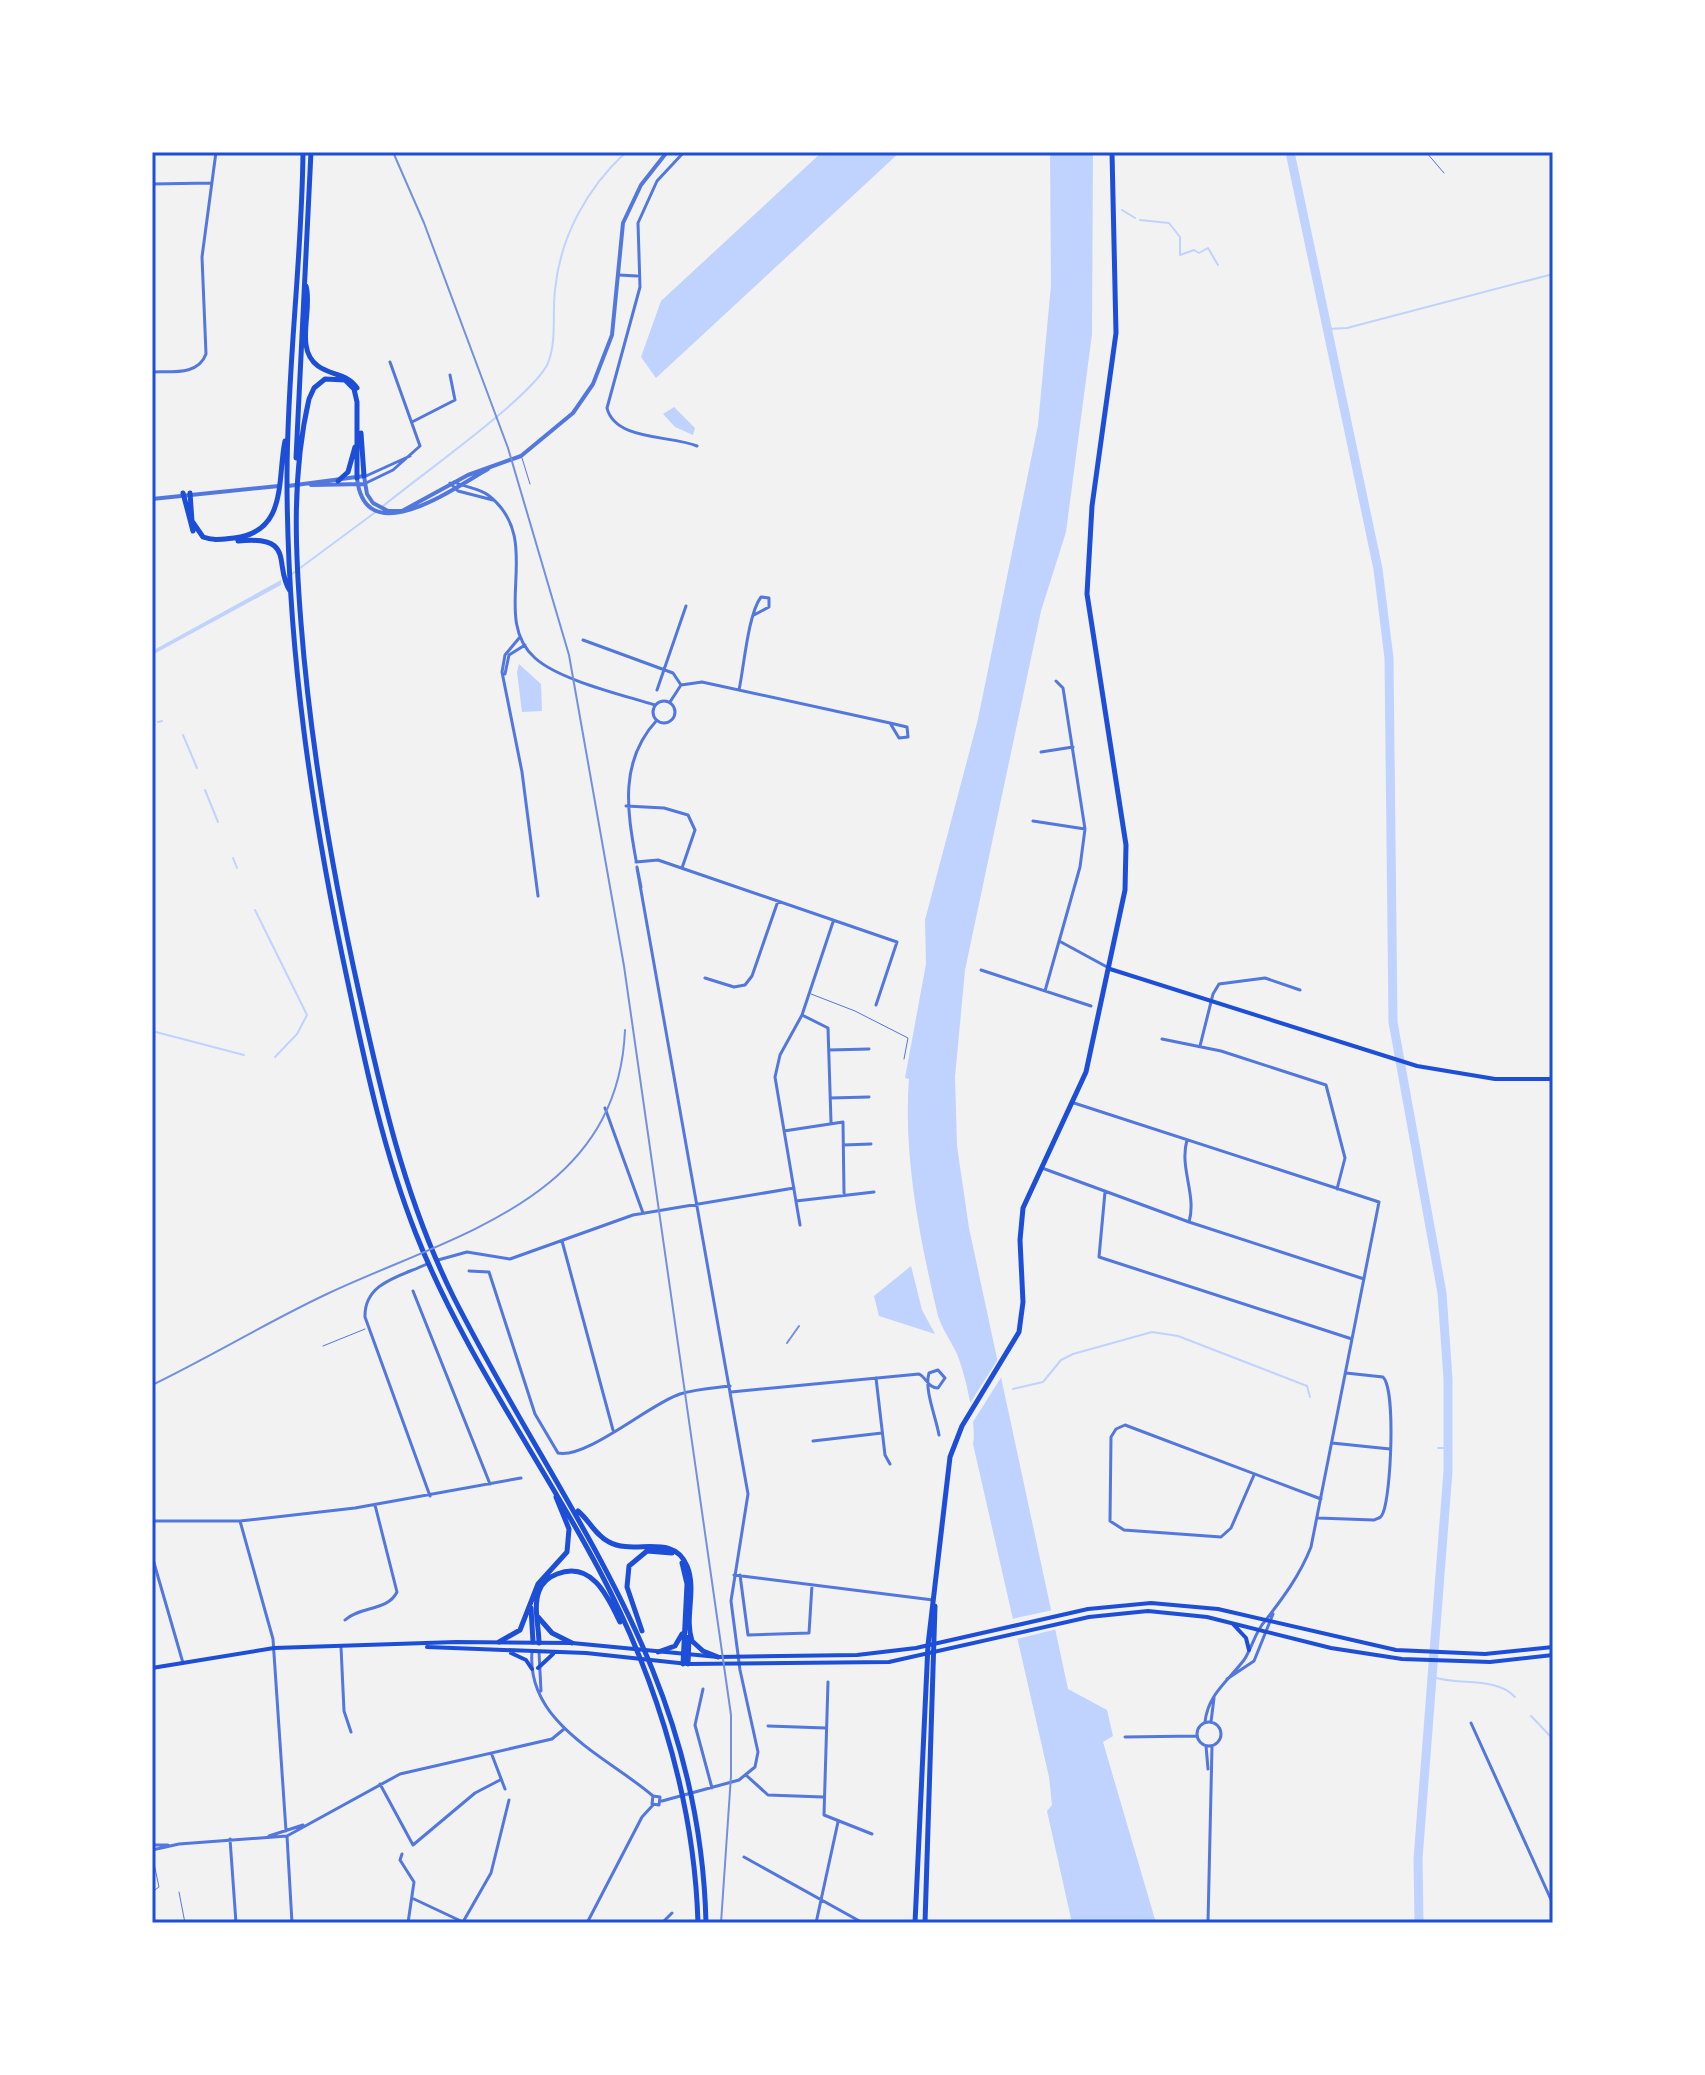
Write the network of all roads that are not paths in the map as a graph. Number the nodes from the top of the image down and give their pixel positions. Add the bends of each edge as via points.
1 (216, 152) edge
2 (303, 152) edge
3 (311, 152) edge
4 (667, 152) edge
5 (684, 152) edge
6 (1112, 152) edge
7 (1426, 152) edge
8 (1444, 173) dead end
9 (211, 183) junction
10 (152, 184) edge
11 (619, 275) junction
12 (637, 276) junction
13 (305, 282) junction
14 (390, 362) dead end
15 (152, 372) edge
16 (450, 375) dead end
17 (412, 422) junction
18 (357, 437) junction
19 (697, 446) dead end
20 (413, 454) junction
21 (521, 456) junction
22 (296, 475) junction
23 (364, 476) junction
24 (338, 481) junction
25 (357, 481) junction
26 (365, 484) junction
27 (454, 484) junction
28 (530, 484) dead end
29 (307, 485) junction
30 (284, 492) junction
31 (187, 493) junction
32 (152, 499) edge
33 (371, 505) junction
34 (287, 568) junction
35 (686, 606) dead end
36 (754, 615) junction
37 (520, 637) junction
38 (583, 640) dead end
39 (525, 645) junction
40 (664, 670) junction
41 (505, 678) junction
42 (1056, 681) dead end
43 (681, 685) junction
44 (657, 690) dead end
45 (739, 690) junction
46 (670, 702) junction
47 (655, 705) junction
48 (657, 720) junction
49 (890, 723) junction
50 (1073, 747) junction
51 (1041, 752) dead end
52 (626, 806) junction
53 (1033, 821) dead end
54 (1085, 829) junction
55 (636, 862) junction
56 (682, 868) junction
57 (538, 896) dead end
58 (778, 901) junction
59 (833, 920) junction
60 (1061, 942) junction
61 (1110, 969) junction
62 (981, 970) dead end
63 (705, 978) dead end
64 (1300, 990) dead end
65 (1045, 991) junction
66 (809, 994) junction
67 (1211, 1001) junction
68 (876, 1005) dead end
69 (1091, 1006) dead end
70 (802, 1015) junction
71 (1162, 1039) dead end
72 (1200, 1046) junction
73 (869, 1049) dead end
74 (829, 1050) junction
75 (904, 1059) dead end
76 (1553, 1079) edge
77 (869, 1097) dead end
78 (830, 1098) junction
79 (1074, 1103) junction
80 (605, 1108) dead end
81 (831, 1122) junction
82 (784, 1131) junction
83 (1187, 1140) junction
84 (871, 1144) dead end
85 (843, 1145) junction
86 (1041, 1167) junction
87 (794, 1188) junction
88 (1337, 1189) junction
89 (874, 1192) dead end
90 (1105, 1192) junction
91 (844, 1193) junction
92 (796, 1201) junction
93 (698, 1205) junction
94 (643, 1213) junction
95 (1189, 1222) junction
96 (800, 1225) dead end
97 (562, 1241) junction
98 (469, 1271) dead end
99 (1364, 1279) junction
100 (413, 1291) dead end
101 (368, 1328) junction
102 (1352, 1339) junction
103 (323, 1346) dead end
104 (1346, 1373) junction
105 (876, 1378) junction
106 (928, 1382) junction
107 (730, 1386) junction
108 (731, 1392) junction
109 (613, 1432) junction
110 (882, 1433) junction
111 (939, 1435) dead end
112 (813, 1441) dead end
113 (1332, 1443) junction
114 (1390, 1449) junction
115 (890, 1464) dead end
116 (1254, 1475) junction
117 (521, 1478) dead end
118 (490, 1486) junction
119 (556, 1492) junction
120 (430, 1496) junction
121 (1321, 1499) junction
122 (375, 1505) junction
123 (574, 1508) junction
124 (1317, 1518) junction
125 (152, 1521) edge
126 (240, 1521) junction
127 (152, 1556) edge
128 (734, 1575) junction
129 (740, 1575) junction
130 (812, 1585) junction
131 (531, 1603) junction
132 (935, 1603) junction
133 (1273, 1614) junction
134 (538, 1616) junction
135 (345, 1620) dead end
136 (1265, 1620) junction
137 (1232, 1622) junction
138 (1272, 1622) junction
139 (685, 1625) junction
140 (1260, 1629) junction
141 (1268, 1631) junction
142 (689, 1633) junction
143 (631, 1639) junction
144 (643, 1640) junction
145 (499, 1642) junction
146 (536, 1642) junction
147 (572, 1643) junction
148 (936, 1643) junction
149 (928, 1645) junction
150 (417, 1646) junction
151 (341, 1647) junction
152 (1553, 1647) edge
153 (274, 1648) junction
154 (1249, 1650) junction
155 (509, 1652) junction
156 (536, 1652) junction
157 (556, 1652) junction
158 (658, 1652) junction
159 (936, 1653) junction
160 (686, 1655) junction
161 (927, 1655) junction
162 (1553, 1655) edge
163 (718, 1657) junction
164 (183, 1663) junction
165 (686, 1664) junction
166 (152, 1668) edge
167 (535, 1669) junction
168 (1227, 1679) junction
169 (828, 1682) dead end
170 (703, 1689) dead end
171 (1215, 1695) junction
172 (1205, 1722) junction
173 (1211, 1722) junction
174 (1471, 1723) dead end
175 (768, 1726) dead end
176 (826, 1728) junction
177 (564, 1729) junction
178 (351, 1732) dead end
179 (1196, 1736) junction
180 (1125, 1737) dead end
181 (1206, 1746) junction
182 (1212, 1746) junction
183 (491, 1753) junction
184 (1209, 1773) junction
185 (747, 1776) junction
186 (500, 1780) junction
187 (380, 1784) junction
188 (712, 1788) junction
189 (505, 1789) dead end
190 (653, 1796) junction
191 (824, 1797) junction
192 (509, 1800) dead end
193 (662, 1801) junction
194 (653, 1805) junction
195 (838, 1822) junction
196 (286, 1834) junction
197 (872, 1834) dead end
198 (230, 1839) junction
199 (152, 1850) edge
200 (402, 1854) dead end
201 (744, 1857) dead end
202 (152, 1892) edge
203 (179, 1892) dead end
204 (413, 1898) junction
205 (822, 1901) junction
206 (1553, 1904) edge
207 (672, 1913) dead end
208 (464, 1922) edge
209 (915, 1922) edge
210 (185, 1923) edge
211 (236, 1923) edge
212 (292, 1923) edge
213 (408, 1923) edge
214 (587, 1923) edge
215 (662, 1923) edge
216 (698, 1923) edge
217 (706, 1923) edge
218 (816, 1923) edge
219 (863, 1923) edge
220 (925, 1923) edge
221 (1208, 1923) edge

1 - 9 street
2 - 30 main road
3 - 13 main road
4 - 11 street via 642,182 623,223
5 - 12 street via 657,181 642,211
6 - 61 main road via 1116,333 1088,556 1088,612 1127,854
7 - 8 lane
9 - 10 street
9 - 15 street via 202,257 204,361 186,371
11 - 12 street
11 - 21 street via 612,335 588,395
12 - 19 street via 640,287 608,394 608,414 626,429
13 - 22 main road
13 - 23 main road via 310,356 320,368 342,375 357,389
14 - 17 street
16 - 17 street via 455,400
17 - 20 street via 420,446
18 - 22 main road via 354,389 340,378 319,382 309,399
18 - 24 main road via 348,472
18 - 25 main road
20 - 23 street
20 - 26 street
21 - 27 street
21 - 28 lane
22 - 123 main road via 300,602 323,809 397,1154 453,1295
23 - 25 street
23 - 26 street
24 - 25 street
24 - 29 street
25 - 26 street
25 - 29 street
25 - 33 street via 360,496
26 - 33 street
27 - 33 street via 408,512 386,513
27 - 37 street via 493,500 515,533
29 - 31 street
30 - 31 main road via 257,532 216,540 195,528
30 - 34 main road
31 - 32 street
31 - 34 main road via 189,522 200,539 264,541
34 - 119 main road via 299,708 331,905 389,1156 440,1287
35 - 40 street
36 - 36 street via 759,598 767,597 769,607
36 - 45 street
37 - 39 street
37 - 41 street via 505,655
38 - 40 street
39 - 41 street via 509,655
39 - 47 street via 551,669
40 - 43 street
40 - 44 street
41 - 57 street
42 - 50 street via 1063,688
43 - 45 street via 702,682
43 - 46 street
45 - 49 street
46 - 47 street
46 - 48 street via 674,717
47 - 48 street
48 - 52 street via 637,755
49 - 49 street via 907,727 908,737 899,738
50 - 51 street
50 - 54 street
52 - 55 street
52 - 56 street via 688,815 695,830
53 - 54 street
54 - 60 street
55 - 56 street via 658,860
55 - 93 street
56 - 58 street
58 - 59 street
58 - 63 street via 745,985
59 - 66 street
59 - 68 street via 897,942
60 - 61 street
60 - 65 street
61 - 67 main road
61 - 79 main road via 1091,1057
62 - 65 street
64 - 67 street via 1271,979 1244,978 1219,984
65 - 69 street
66 - 70 street
66 - 75 lane via 908,1038
67 - 72 street
67 - 76 main road via 1409,1063 1495,1079
70 - 74 street via 827,1026
70 - 82 street via 776,1069
71 - 72 street
72 - 88 street via 1328,1087 1346,1161
73 - 74 street
74 - 78 street
77 - 78 street
78 - 81 street
79 - 83 street
79 - 86 main road
80 - 94 street
81 - 82 street
81 - 85 street via 843,1122
82 - 87 street
83 - 88 street
83 - 95 street
84 - 85 street
85 - 91 street
86 - 90 street
86 - 132 main road via 1020,1222 1021,1324 950,1457
87 - 92 street
87 - 93 street
88 - 99 street via 1379,1202
89 - 91 street
90 - 95 street
90 - 102 street via 1097,1252 1101,1258
91 - 92 street
92 - 96 street
93 - 94 street
93 - 107 street
94 - 97 street
95 - 99 street
97 - 101 street via 510,1259 467,1252 444,1257 371,1292 364,1309
97 - 109 street
98 - 109 street via 489,1272 535,1414 555,1451 561,1454
99 - 102 street
100 - 118 street
101 - 103 lane
101 - 120 street
102 - 104 street
104 - 113 street
104 - 114 street via 1379,1376 1387,1382
105 - 106 street via 919,1374
105 - 108 street
105 - 110 street
106 - 106 street via 932,1371 945,1376 938,1388
106 - 111 street
107 - 108 street
107 - 109 street via 679,1394
108 - 128 street via 749,1501
110 - 112 street
110 - 115 street
113 - 114 street
113 - 121 street
114 - 124 street via 1382,1516 1359,1521
116 - 116 street via 1129,1425 1120,1426 1111,1437 1110,1521 1124,1530 1221,1537 1231,1528
116 - 121 street
117 - 118 street
118 - 120 street
119 - 131 main road via 570,1543 560,1564 538,1584
119 - 143 main road
120 - 122 street
121 - 124 street
122 - 126 street
122 - 135 street via 397,1592 389,1602
123 - 142 main road via 606,1541 623,1547 666,1547 679,1555 690,1575
123 - 144 main road
124 - 133 street via 1303,1566
125 - 126 street
126 - 153 street
127 - 164 street
128 - 129 street
128 - 185 street via 731,1601 737,1649 758,1752
129 - 130 street
129 - 130 street via 748,1635 809,1633
130 - 132 street
131 - 145 main road via 520,1630
131 - 146 main road
132 - 148 main road
132 - 149 main road
133 - 136 street
133 - 138 street
134 - 143 main road via 542,1585 559,1573 575,1571 601,1587
134 - 146 main road
134 - 147 main road
136 - 138 main road
136 - 140 street
136 - 148 main road via 1170,1603 1128,1604
137 - 140 main road
137 - 154 main road
137 - 159 main road via 1130,1612
138 - 141 street
138 - 152 main road via 1423,1653
139 - 144 main road via 687,1584 681,1562 667,1551 643,1552 629,1566 626,1581
139 - 158 main road via 678,1642
139 - 160 main road
140 - 141 main road
140 - 154 street
141 - 162 main road via 1339,1650 1423,1661 1490,1662
141 - 168 street via 1254,1661
142 - 160 main road
142 - 163 main road via 698,1648
143 - 216 main road via 685,1802
144 - 217 main road via 693,1800
145 - 146 main road
145 - 150 main road
146 - 147 main road
146 - 156 main road
147 - 158 main road
148 - 149 main road
148 - 159 main road
149 - 161 main road
149 - 163 main road via 857,1655
150 - 151 main road
150 - 155 main road
151 - 153 main road
151 - 178 street via 344,1711
153 - 164 main road
153 - 196 street
154 - 168 street
155 - 156 main road
155 - 167 main road
156 - 157 main road
156 - 167 street
157 - 165 main road
157 - 167 main road
158 - 160 main road
159 - 161 main road
159 - 220 main road
160 - 163 main road
160 - 165 main road
161 - 165 main road via 858,1663
161 - 209 main road
164 - 166 main road
167 - 177 street via 542,1694
168 - 171 street
169 - 176 street
170 - 188 street via 695,1725
171 - 172 street
171 - 173 street
172 - 173 street
172 - 179 street
173 - 182 street via 1221,1735
174 - 206 street
175 - 176 street
176 - 191 street
177 - 183 street via 552,1739
177 - 190 street
179 - 180 street
179 - 181 street
181 - 182 street
181 - 184 street
182 - 184 street
183 - 186 street
183 - 187 street via 400,1774
184 - 221 street
185 - 188 street
185 - 191 street via 768,1795
186 - 187 street via 475,1793 413,1845
186 - 189 street
187 - 196 street
188 - 193 street
190 - 193 street
190 - 194 street
191 - 195 street via 824,1815
192 - 208 street via 491,1873
193 - 194 street
194 - 214 street
195 - 197 street
195 - 205 street
196 - 198 street
196 - 212 street
198 - 199 street
198 - 211 street
199 - 202 lane via 159,1887
200 - 204 street via 400,1860 412,1875
201 - 205 street
203 - 210 lane
204 - 208 street
204 - 213 street
205 - 218 street
205 - 219 street
207 - 215 street

